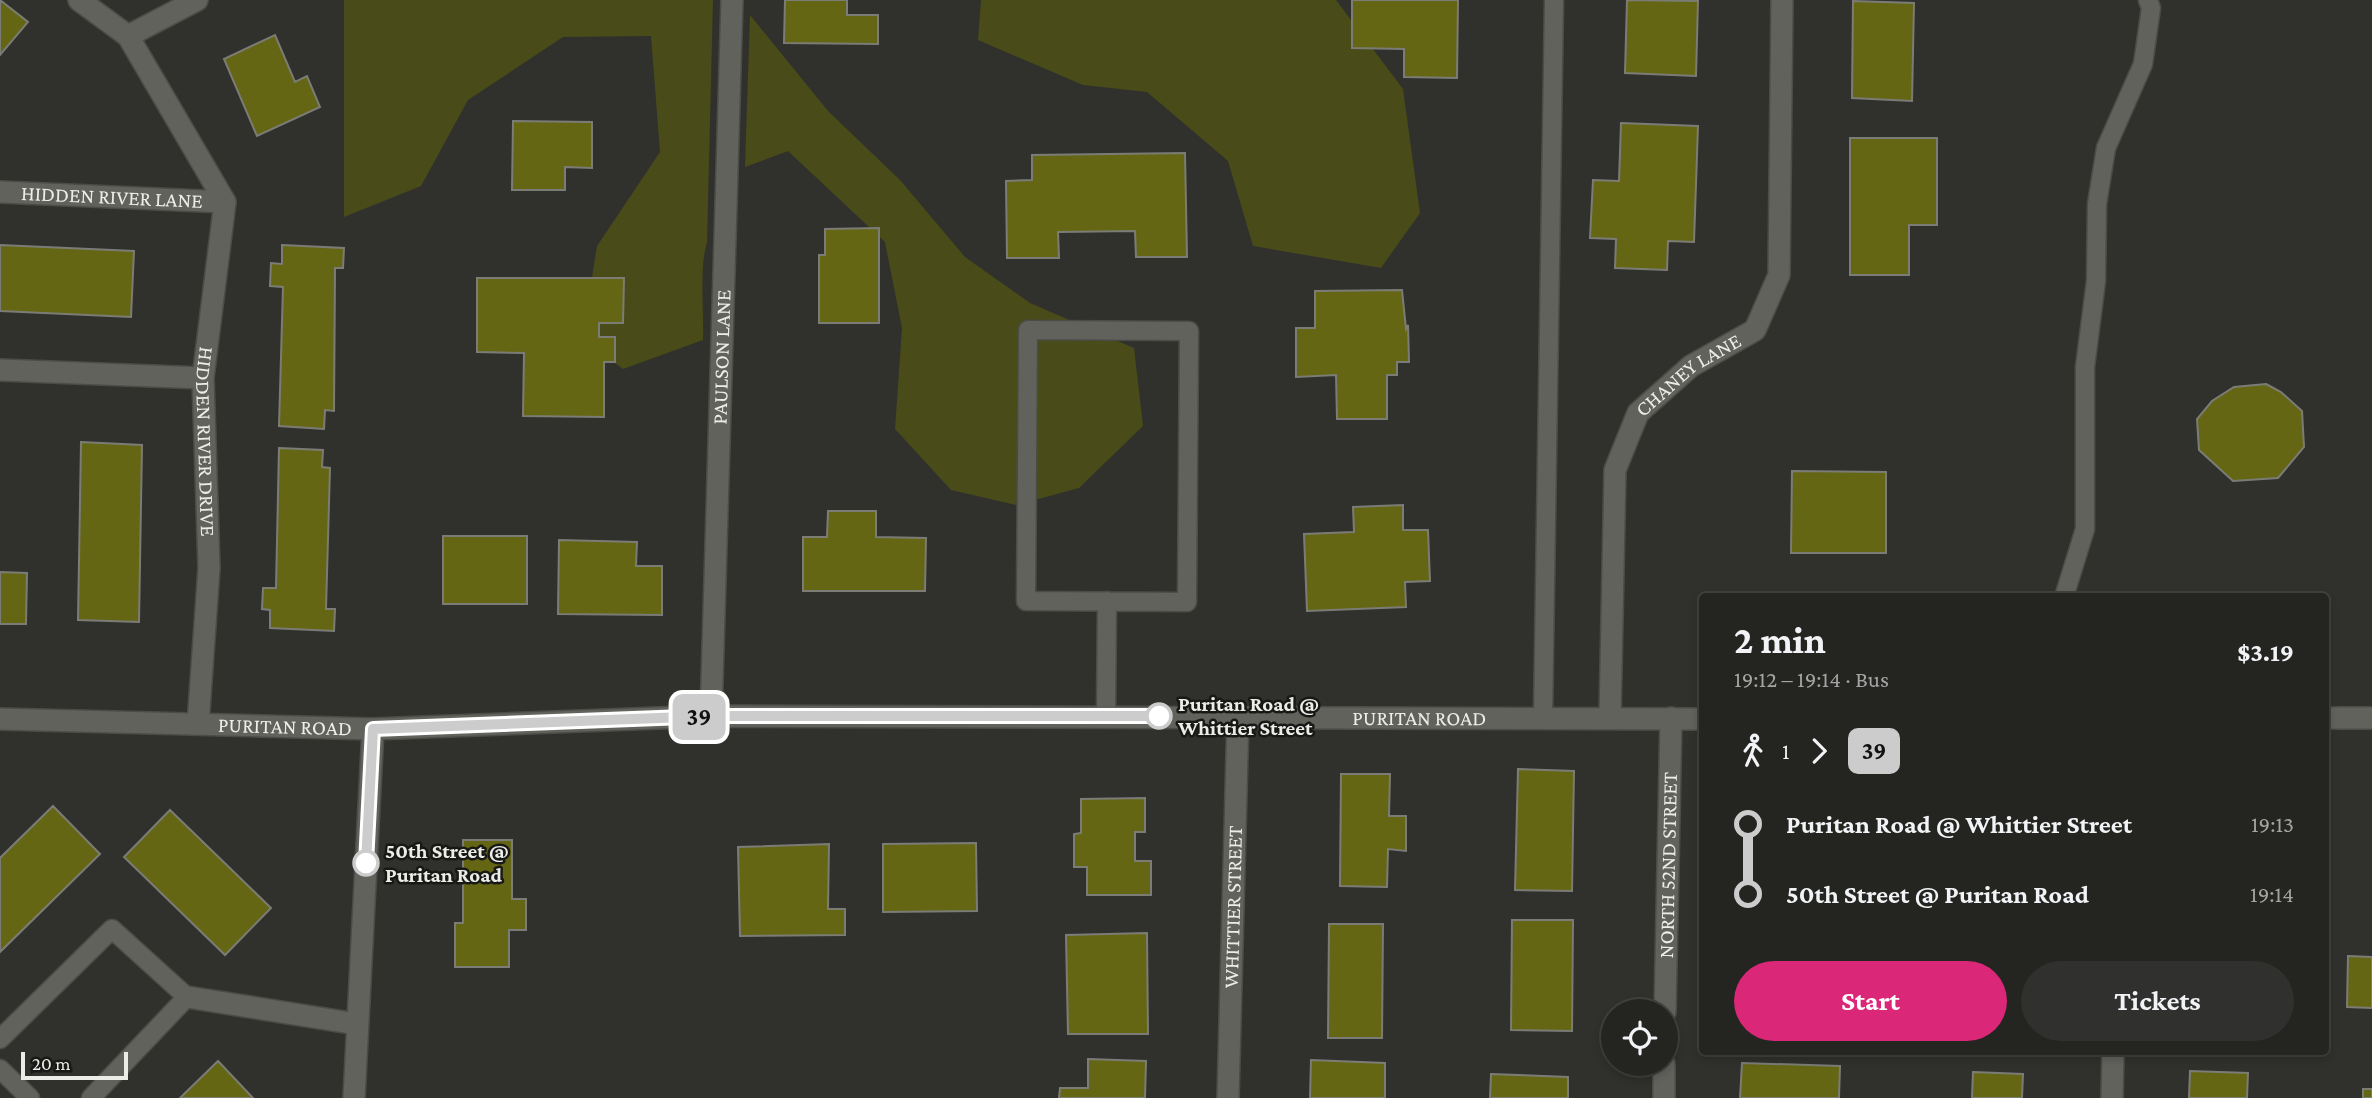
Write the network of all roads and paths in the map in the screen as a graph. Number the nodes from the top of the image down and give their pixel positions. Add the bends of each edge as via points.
1 (79, 0) edge
2 (197, 0) edge
3 (732, 0) edge
4 (1554, 0) edge
5 (1782, 0) edge
6 (2148, 0) edge
7 (128, 36) junction
8 (0, 192) edge
9 (225, 202) junction
10 (0, 370) edge
11 (203, 378) junction
12 (2065, 593) edge
13 (1107, 601) junction
14 (711, 716) junction
15 (1106, 716) junction
16 (1238, 716) junction
17 (1543, 717) junction
18 (1610, 718) junction
19 (1671, 718) junction
20 (2329, 718) edge
21 (2372, 718) edge
22 (0, 719) edge
23 (1699, 719) edge
24 (198, 724) junction
25 (373, 729) junction
26 (187, 997) junction
27 (1665, 999) edge
28 (357, 1024) junction
29 (0, 1039) edge
30 (2113, 1055) edge
31 (0, 1069) edge
32 (1664, 1076) edge
33 (30, 1098) edge
34 (90, 1098) edge
35 (354, 1098) edge
36 (1228, 1098) edge
37 (1664, 1098) edge
38 (2112, 1098) edge

1 - 7 street
2 - 7 street
3 - 14 street, PAULSON LANE
4 - 17 lane
5 - 18 street, CHANEY LANE via 1779,275 1755,330 1691,366 1638,413 1615,470
6 - 12 lane via 2151,8 2143,64 2106,148 2097,204 2096,281 2085,366 2085,528
7 - 9 street
8 - 9 street, HIDDEN RIVER LANE
9 - 11 street, HIDDEN RIVER DRIVE
10 - 11 street
11 - 24 street, HIDDEN RIVER DRIVE via 209,568
13 - 13 lane via 1026,601 1028,330 1189,331 1187,602
13 - 15 lane
14 - 15 street, PURITAN ROAD
14 - 25 street, PURITAN ROAD
15 - 16 street, PURITAN ROAD
16 - 17 street, PURITAN ROAD
16 - 36 street, WHITTIER STREET
17 - 18 street, PURITAN ROAD
18 - 19 street, PURITAN ROAD
19 - 23 street, PURITAN ROAD
19 - 27 street, NORTH 52ND STREET
20 - 21 street
22 - 24 street, PURITAN ROAD
24 - 25 street, PURITAN ROAD
25 - 28 street
26 - 28 street
26 - 29 lane via 112,929
26 - 34 lane
28 - 35 street
30 - 38 street
31 - 33 lane
32 - 37 street

